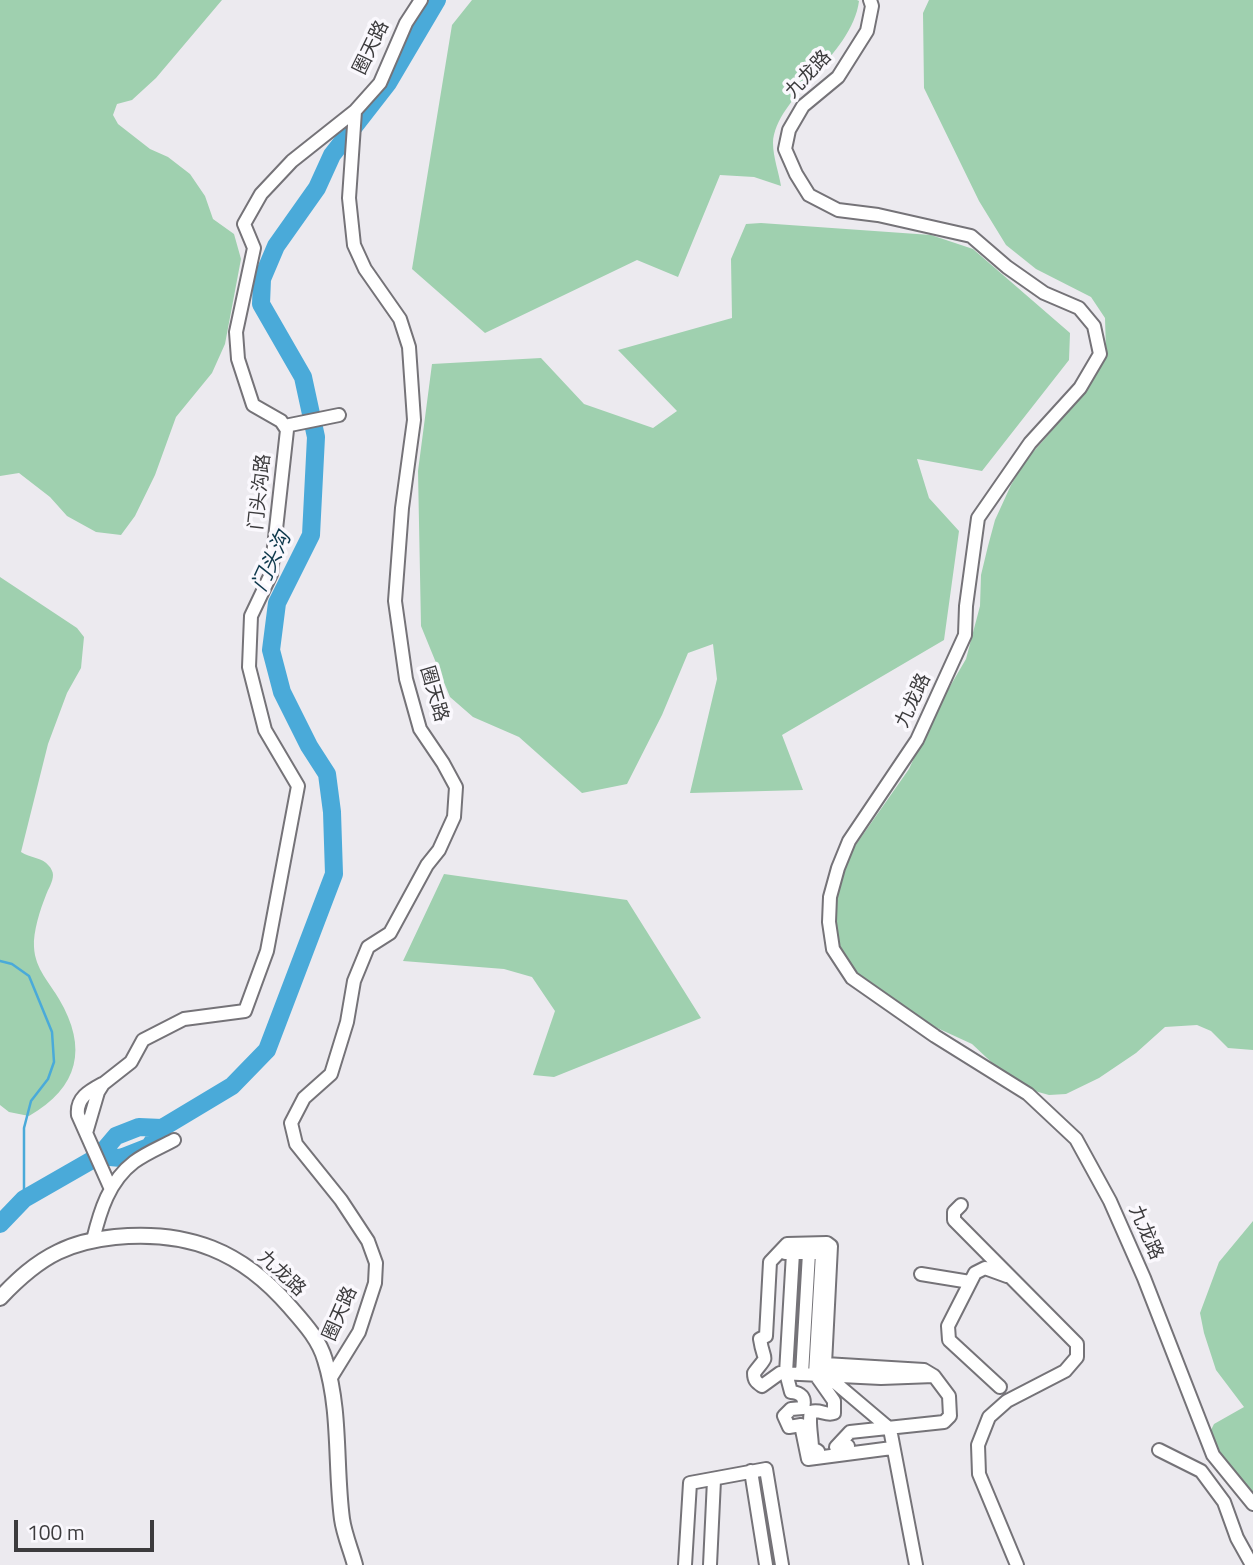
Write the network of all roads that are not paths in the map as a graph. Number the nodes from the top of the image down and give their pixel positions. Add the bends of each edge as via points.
1 (421, 0) edge
2 (870, 0) edge
3 (355, 111) junction
4 (339, 415) dead end
5 (285, 426) junction
6 (174, 1140) dead end
7 (110, 1186) junction
8 (961, 1205) dead end
9 (93, 1240) junction
10 (818, 1250) junction
11 (779, 1253) junction
12 (793, 1253) junction
13 (921, 1274) dead end
14 (1011, 1277) junction
15 (970, 1282) junction
16 (0, 1298) edge
17 (817, 1371) junction
18 (786, 1373) junction
19 (330, 1379) junction
20 (1000, 1387) dead end
21 (891, 1440) junction
22 (1160, 1450) dead end
23 (751, 1471) junction
24 (714, 1480) junction
25 (1253, 1504) edge
26 (909, 1536) junction
27 (355, 1565) edge
28 (685, 1565) edge
29 (710, 1565) edge
30 (766, 1565) edge
31 (782, 1565) edge
32 (908, 1565) edge
33 (916, 1565) edge
34 (1017, 1565) edge
35 (1252, 1565) edge

1 - 3 street, 圈天路 via 380,83
2 - 25 street, 九龙路 via 867,31 838,77 803,106 789,130 785,149 809,195 838,210 971,236 1044,293 1079,308 1094,326 1100,354 1080,388 1030,443 978,518 965,635 917,740 849,841 830,897 833,949 852,978 1028,1094 1076,1139 1144,1278 1213,1455
3 - 5 street via 292,161 261,194 244,224 254,247 236,332 238,359 253,405
3 - 19 street, 圈天路 via 349,198 354,245 400,319 409,347 414,420 395,601 406,679 420,729 456,787 454,817 439,849 390,933 368,947 354,981 331,1074 304,1098 290,1123 296,1144 355,1220 376,1263 375,1283 359,1332
4 - 5 street
5 - 7 street, 门头沟路 via 271,574 251,616 249,667 265,730 298,786 267,951 245,1011 184,1018 143,1040 131,1062 103,1084 86,1133
6 - 7 street via 134,1162
7 - 9 street
8 - 14 street via 954,1220
9 - 16 main road, 九龙路 via 58,1251 22,1275
9 - 19 main road, 九龙路 via 146,1234 188,1240 233,1258 258,1275 314,1335
10 - 11 street via 787,1244
10 - 12 street
10 - 17 street
10 - 17 street via 827,1242 831,1246
11 - 12 street
11 - 18 street via 770,1262 766,1336 760,1339 766,1360 754,1379 762,1386
12 - 18 street
13 - 15 street
14 - 15 street via 985,1268
14 - 34 street via 1077,1344 1077,1357 1065,1371 1007,1401 989,1417 978,1445 979,1474
15 - 20 street via 948,1326 949,1340
17 - 18 street
17 - 21 street
17 - 21 street via 836,1408 831,1414 811,1412 812,1448
17 - 21 street via 881,1378 934,1376 949,1396 950,1416
18 - 21 street via 791,1392 799,1393 804,1403 803,1408 791,1409 784,1416 789,1427 801,1425 808,1459
19 - 27 main road, 九龙路 via 342,1522
21 - 26 street
22 - 35 street via 1201,1471 1224,1502
23 - 24 street
23 - 30 street
23 - 31 street via 766,1469
24 - 28 street via 690,1483
24 - 29 street
26 - 32 street
26 - 33 street

